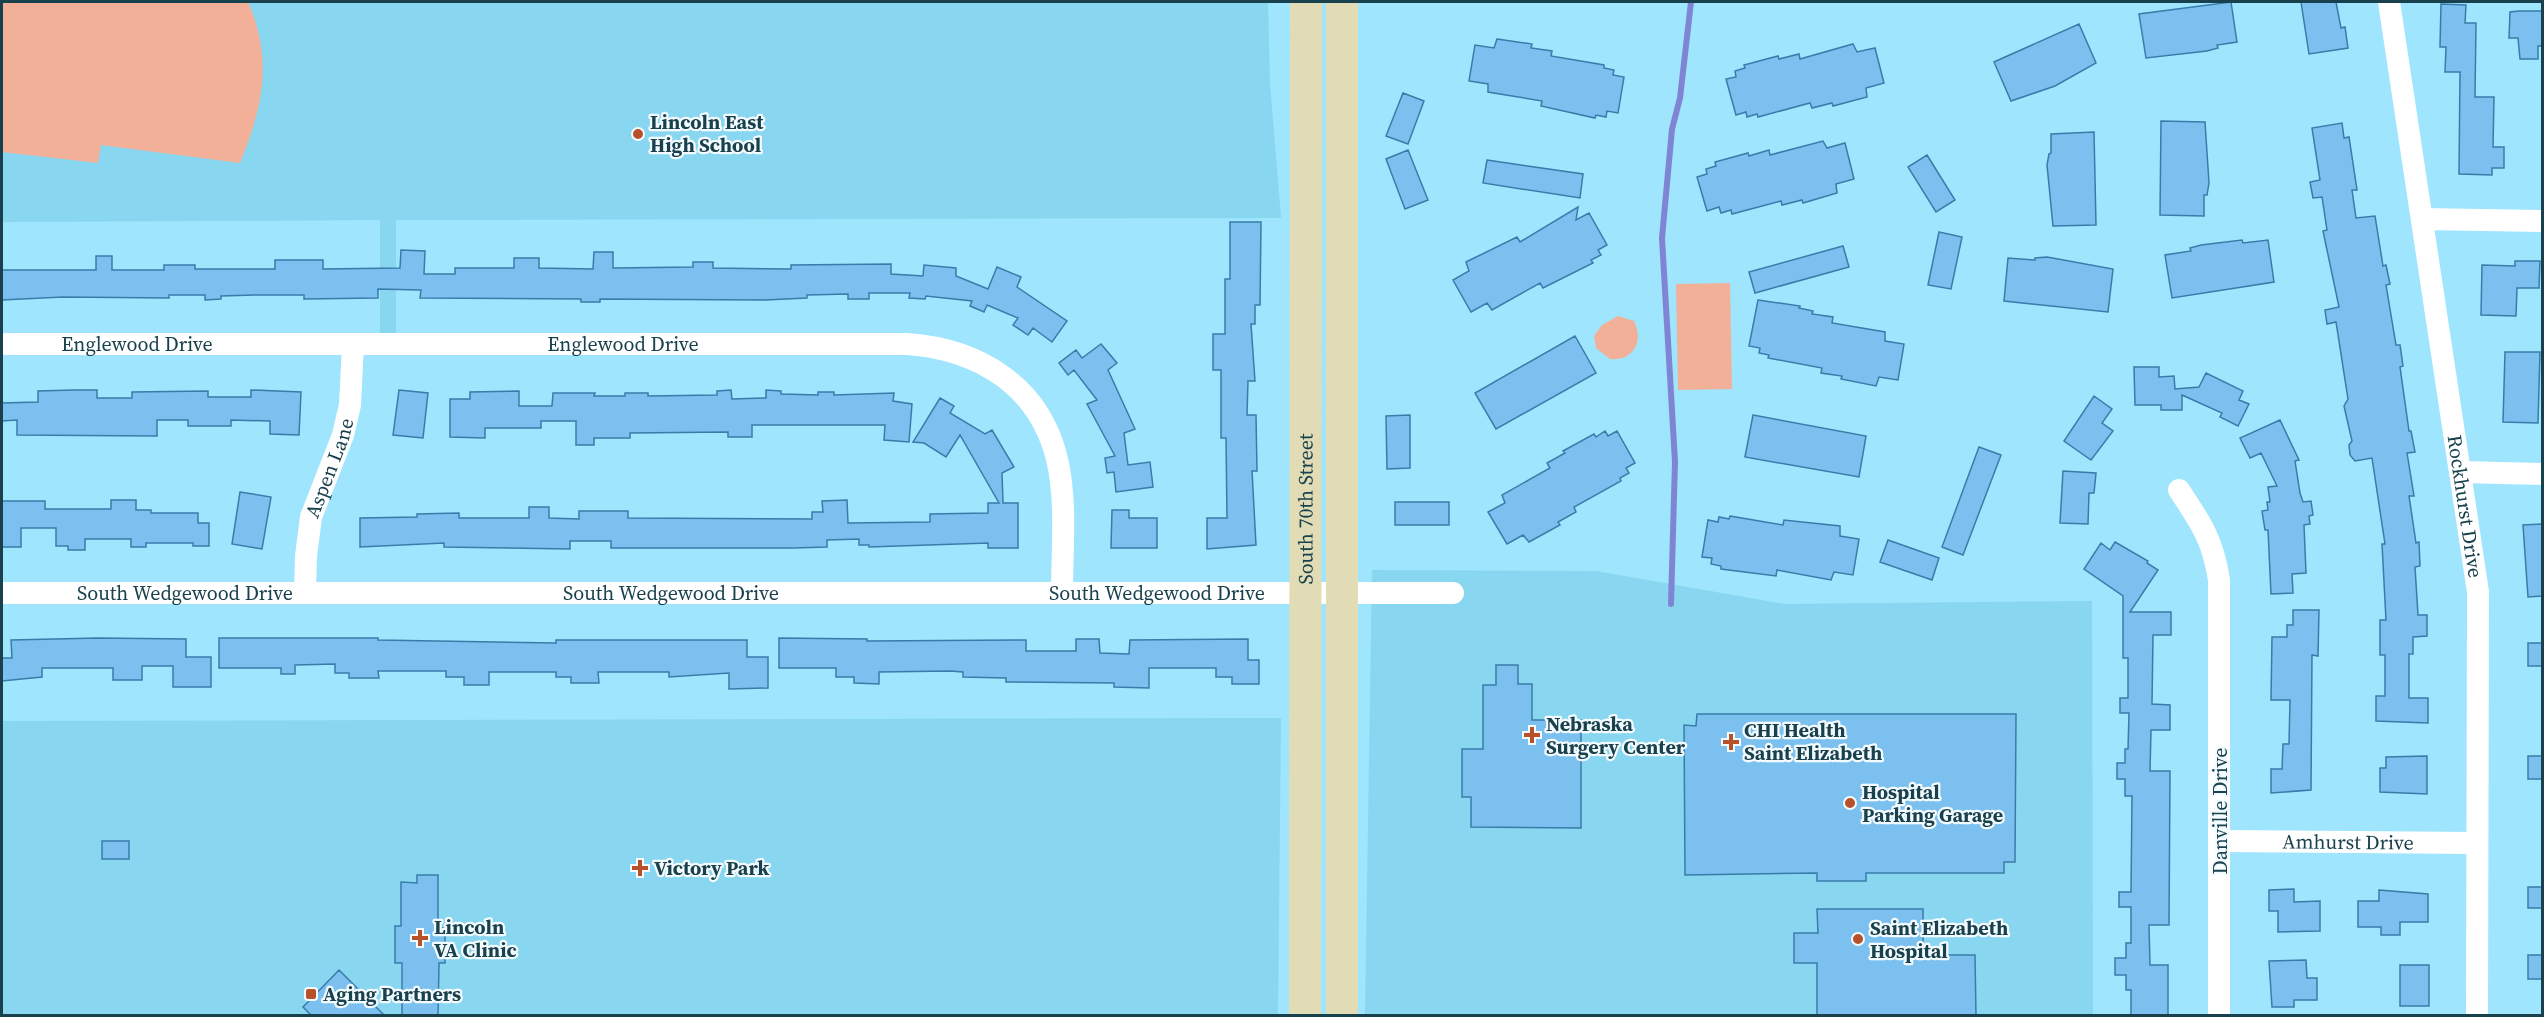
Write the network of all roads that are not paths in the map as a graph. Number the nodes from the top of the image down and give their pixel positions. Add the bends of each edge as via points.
1 (1306, 2) edge
2 (1342, 2) edge
3 (2389, 2) edge
4 (2422, 219) junction
5 (2542, 221) edge
6 (2, 344) edge
7 (353, 344) junction
8 (2461, 472) junction
9 (2542, 474) edge
10 (2179, 490) dead end
11 (2, 592) edge
12 (305, 592) junction
13 (1062, 592) junction
14 (1306, 592) junction
15 (1342, 592) junction
16 (1453, 594) dead end
17 (2220, 841) junction
18 (2477, 843) junction
19 (1305, 1016) edge
20 (1342, 1016) edge
21 (2219, 1016) edge
22 (2477, 1016) edge

1 - 14 main road, South 70th Street
2 - 15 main road, South 70th Street
3 - 4 street, Rockhurst Drive
4 - 5 street
4 - 8 street, Rockhurst Drive
6 - 7 street, Englewood Drive
7 - 12 street, Aspen Lane via 350,405 343,435 311,517
7 - 13 street, Englewood Drive via 907,344 938,346 962,353 1013,384 1046,429 1057,458 1061,489
8 - 9 street
8 - 18 street, Rockhurst Drive via 2478,592
10 - 17 street, Danville Drive via 2208,535 2216,556 2220,607
11 - 12 street, South Wedgewood Drive
12 - 13 street, South Wedgewood Drive
13 - 14 street, South Wedgewood Drive
14 - 15 street, South Wedgewood Drive
14 - 19 main road, South 70th Street
15 - 16 street, South Wedgewood Drive
15 - 20 main road, South 70th Street
17 - 18 street, Amhurst Drive
17 - 21 street, Danville Drive
18 - 22 street, Rockhurst Drive

